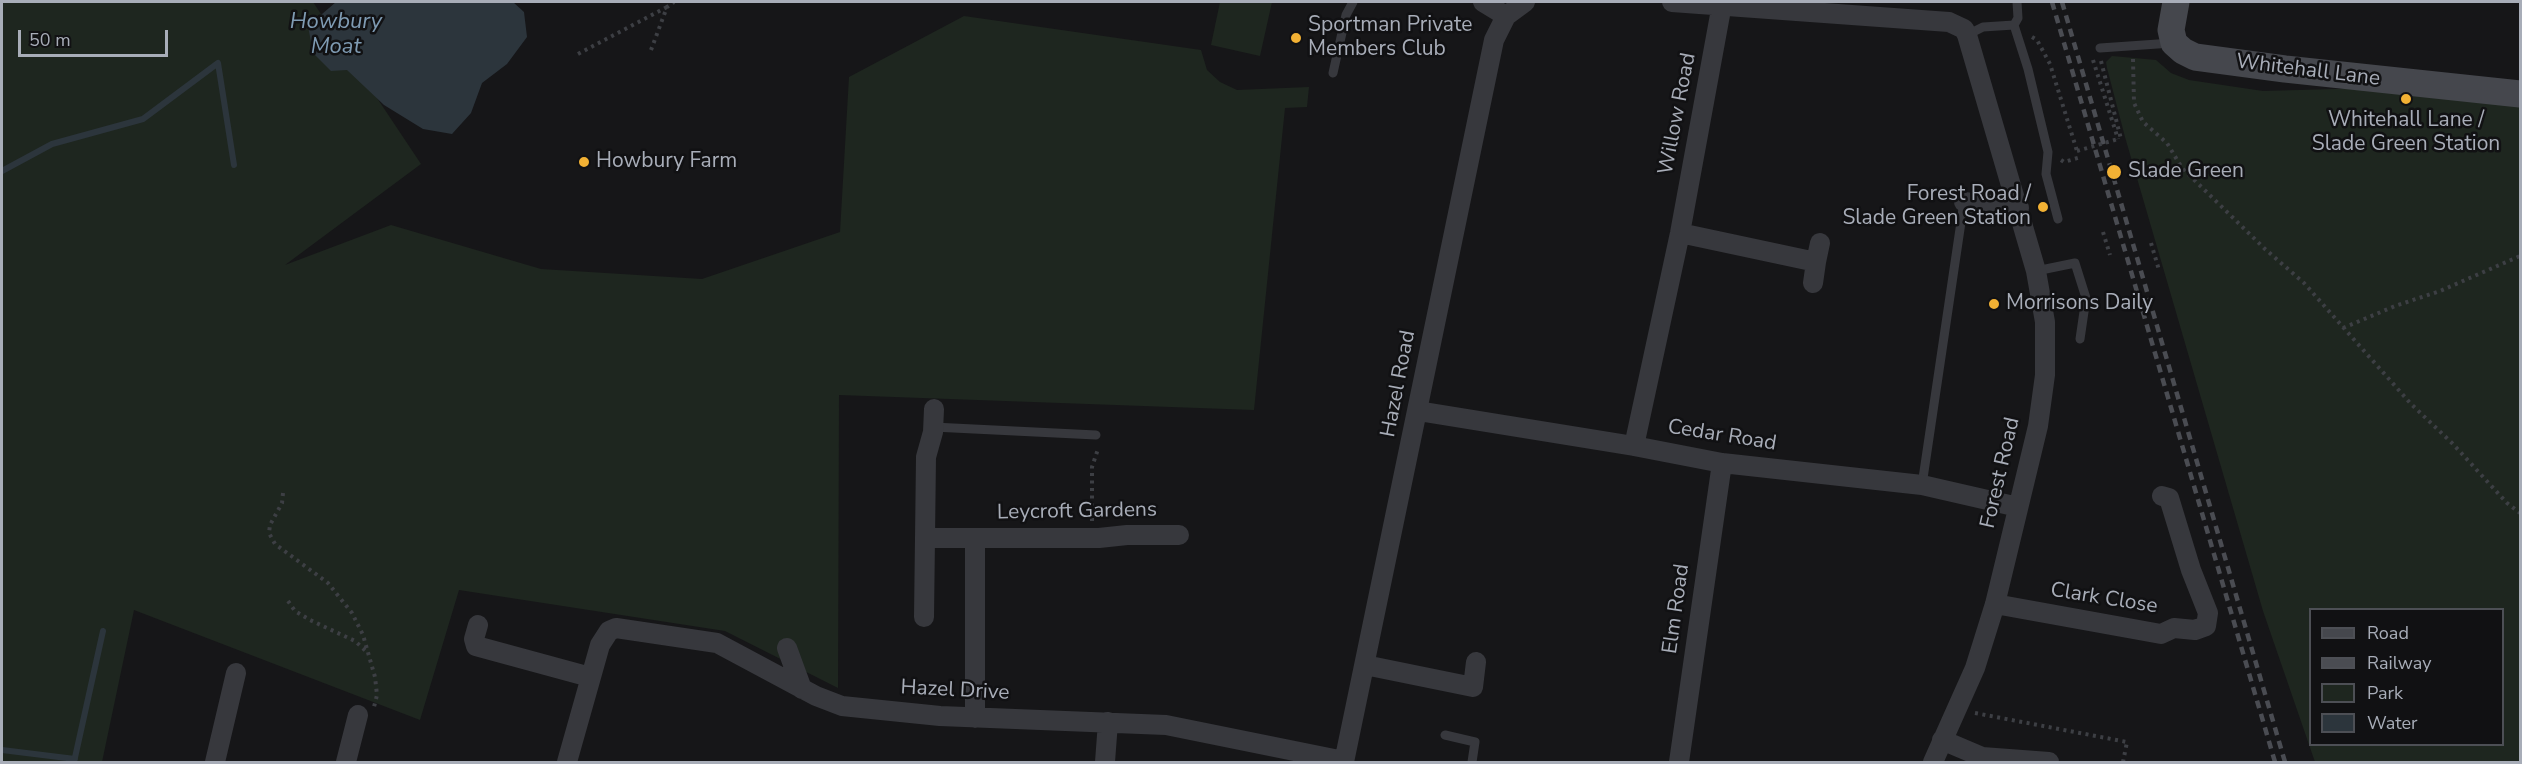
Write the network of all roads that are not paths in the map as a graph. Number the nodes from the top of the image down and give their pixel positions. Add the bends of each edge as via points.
1 (1353, 2) edge
2 (1483, 2) edge
3 (1526, 2) edge
4 (1671, 2) edge
5 (2017, 2) edge
6 (2176, 2) edge
7 (1722, 4) junction
8 (1883, 9) edge
9 (1506, 16) junction
10 (2014, 25) junction
11 (1967, 35) junction
12 (2174, 43) junction
13 (2095, 51) road end
14 (1333, 73) dead end
15 (2520, 94) edge
16 (1964, 202) joint
17 (2019, 208) junction
18 (2058, 219) dead end
19 (1680, 232) junction
20 (2036, 271) junction
21 (1813, 282) dead end
22 (2080, 339) dead end
23 (1418, 411) junction
24 (934, 418) joint
25 (1097, 440) road end
26 (1634, 446) junction
27 (1722, 463) junction
28 (1922, 485) junction
29 (2162, 496) dead end
30 (2018, 507) junction
31 (1179, 535) dead end
32 (925, 538) junction
33 (975, 538) junction
34 (1995, 604) junction
35 (924, 617) dead end
36 (478, 625) dead end
37 (787, 648) dead end
38 (1476, 662) dead end
39 (1365, 665) junction
40 (236, 673) dead end
41 (590, 677) junction
42 (802, 689) junction
43 (364, 716) road end
44 (975, 718) junction
45 (1108, 722) junction
46 (1445, 735) dead end
47 (1942, 740) junction
48 (216, 762) edge
49 (346, 762) edge
50 (567, 762) edge
51 (1105, 762) edge
52 (1344, 762) edge
53 (1472, 762) edge
54 (1679, 762) edge
55 (1933, 762) edge
56 (2049, 762) edge

1 - 14 lane via 1346,15
2 - 9 street
3 - 9 street
4 - 7 street
5 - 10 lane via 2018,18
6 - 12 street via 2171,30
7 - 8 street
7 - 19 street, Willow Road
8 - 11 street via 1949,22 1964,29
9 - 23 street, Hazel Road via 1494,40
10 - 11 lane via 1983,27
10 - 18 lane via 2048,152 2046,174
11 - 17 street, Forest Road
12 - 13 lane
12 - 15 street, Whitehall Lane via 2195,57
16 - 17 street
16 - 28 lane
17 - 20 street, Forest Road
19 - 21 street via 1818,253
19 - 26 street, Willow Road
20 - 22 lane via 2074,263 2086,298
20 - 30 street, Forest Road via 2045,322 2045,375 2038,426
23 - 26 street, Cedar Road
23 - 39 street, Hazel Road
24 - 25 lane
24 - 32 street via 926,462
26 - 27 street, Cedar Road
27 - 28 street, Cedar Road
27 - 54 street, Elm Road
28 - 30 street, Cedar Road
29 - 34 street, Clark Close via 2169,498 2208,613 2206,626 2195,630 2174,628 2161,634
30 - 34 street, Forest Road
31 - 33 street, Leycroft Gardens
32 - 33 street, Leycroft Gardens
32 - 35 street
33 - 44 street, Leycroft Gardens
34 - 47 street, Forest Road via 1975,668
36 - 41 street via 474,639 477,646
37 - 42 street
38 - 39 street via 1473,687
39 - 52 street, Hazel Road
40 - 48 street
41 - 42 street, Hazel Drive via 602,639 609,631 621,628 710,641
41 - 50 street, Hazel Drive
42 - 44 street, Hazel Drive via 842,706
43 - 49 street
44 - 45 street, Hazel Drive
45 - 51 street
45 - 52 street, Hazel Drive via 1166,725
46 - 53 lane via 1475,742
47 - 55 street, Forest Road
47 - 56 street via 1982,757

